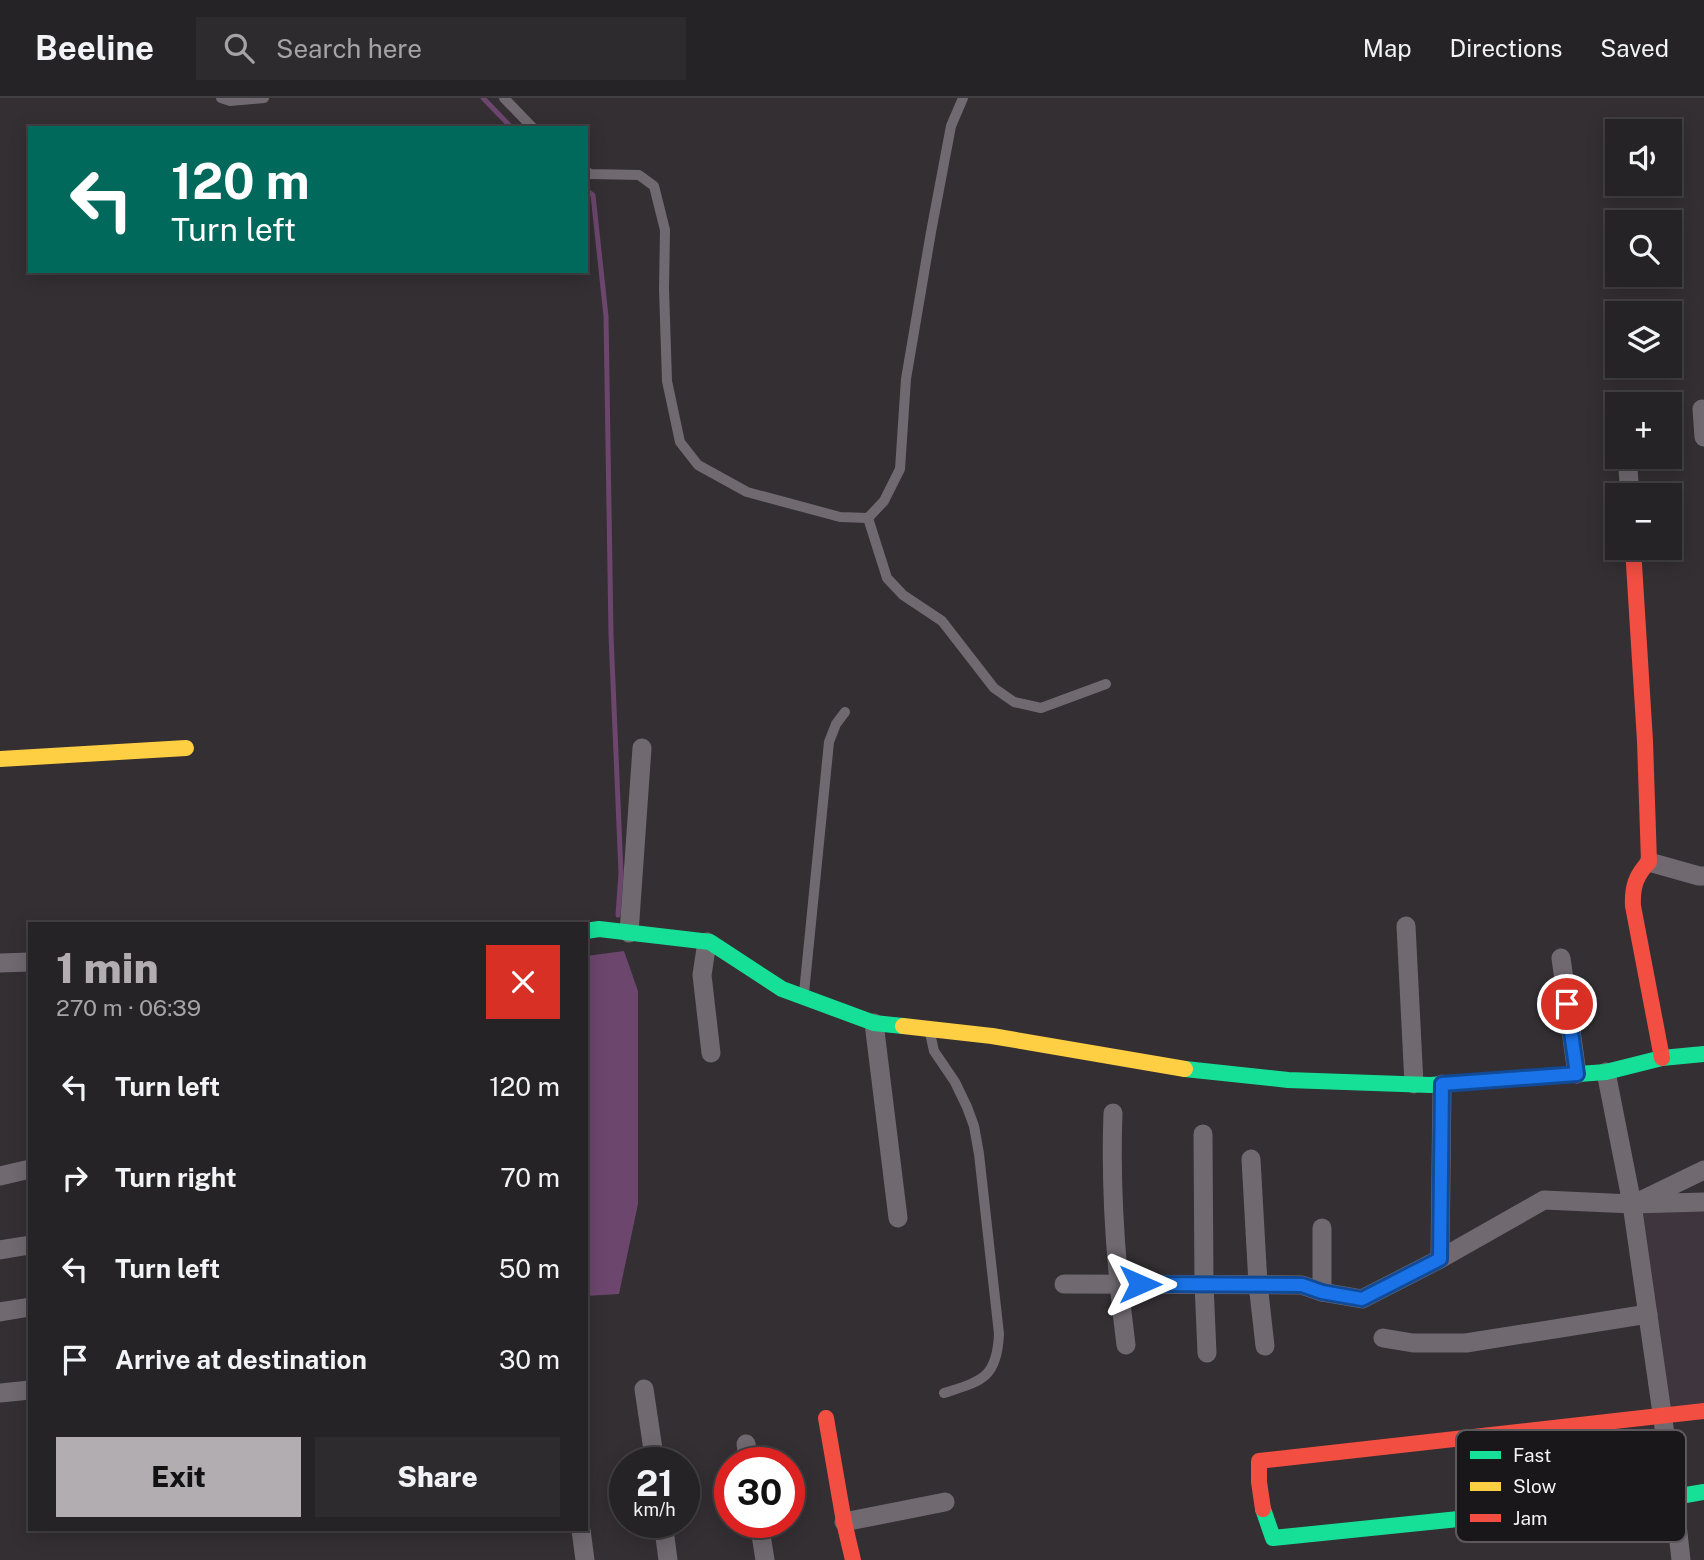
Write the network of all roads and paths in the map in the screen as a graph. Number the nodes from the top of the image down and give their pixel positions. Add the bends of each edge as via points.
1 (221, 98) edge
2 (264, 98) edge
3 (504, 98) edge
4 (963, 98) edge
5 (531, 126) edge
6 (588, 172) edge
7 (1702, 409) dead end
8 (1704, 437) edge
9 (868, 518) junction
10 (1634, 560) edge
11 (1106, 684) dead end
12 (845, 712) dead end
13 (186, 748) dead end
14 (642, 748) dead end
15 (0, 759) edge
16 (1649, 862) junction
17 (1704, 876) edge
18 (1406, 926) dead end
19 (588, 931) edge
20 (629, 933) junction
21 (707, 942) junction
22 (1561, 958) dead end
23 (28, 962) edge
24 (0, 963) edge
25 (804, 996) junction
26 (874, 1023) junction
27 (929, 1029) junction
28 (711, 1053) dead end
29 (1704, 1054) edge
30 (1662, 1058) junction
31 (1606, 1072) junction
32 (1577, 1074) junction
33 (1414, 1084) junction
34 (1442, 1084) junction
35 (1113, 1113) dead end
36 (1203, 1134) dead end
37 (1251, 1159) dead end
38 (28, 1169) edge
39 (1704, 1170) edge
40 (0, 1176) edge
41 (1704, 1202) edge
42 (1632, 1204) junction
43 (898, 1218) dead end
44 (1322, 1228) dead end
45 (28, 1245) edge
46 (0, 1250) edge
47 (1440, 1259) junction
48 (1064, 1284) dead end
49 (1118, 1284) junction
50 (1204, 1284) junction
51 (1258, 1284) junction
52 (1322, 1292) junction
53 (28, 1307) edge
54 (0, 1312) edge
55 (1648, 1314) junction
56 (1383, 1338) dead end
57 (1126, 1345) dead end
58 (1265, 1346) dead end
59 (1207, 1353) dead end
60 (644, 1389) dead end
61 (28, 1390) edge
62 (944, 1392) dead end
63 (0, 1393) edge
64 (1704, 1411) edge
65 (1662, 1417) junction
66 (826, 1418) dead end
67 (1543, 1430) edge
68 (1664, 1430) edge
69 (1456, 1439) edge
70 (652, 1447) edge
71 (1704, 1492) edge
72 (1686, 1495) edge
73 (945, 1502) dead end
74 (1456, 1519) edge
75 (844, 1522) junction
76 (581, 1531) edge
77 (665, 1538) edge
78 (762, 1538) edge
79 (1679, 1542) edge
80 (585, 1560) edge
81 (668, 1560) edge
82 (765, 1560) edge
83 (853, 1560) edge
84 (1681, 1560) edge

1 - 2 lane
3 - 5 lane
4 - 9 lane via 951,125 924,272 906,379 900,469 884,501
6 - 9 lane via 639,175 654,186 665,230 667,381 680,442 698,465 747,492 840,517
7 - 8 street
9 - 11 lane via 887,578 903,595 942,621 994,688 1014,702 1041,708
10 - 16 street
12 - 25 lane via 829,742
13 - 15 street
14 - 20 street
16 - 17 street
16 - 30 street via 1639,871 1632,893
18 - 33 street
19 - 20 street
20 - 21 street
21 - 25 street via 782,989
21 - 28 street via 702,975
22 - 32 street
23 - 24 street
25 - 26 street
26 - 27 street
26 - 43 street
27 - 33 street via 992,1035 1174,1068 1288,1080
27 - 62 lane via 934,1051 955,1082 974,1126 999,1334 998,1353 987,1375
29 - 30 street
30 - 31 street
31 - 32 street
31 - 42 street
32 - 34 street
33 - 34 street
34 - 47 street
35 - 49 street
36 - 50 street
37 - 51 street
38 - 40 street
39 - 42 street
41 - 42 street
42 - 47 street via 1544,1200
42 - 55 street
44 - 52 street
45 - 46 street
47 - 52 street via 1362,1299
48 - 49 street
49 - 50 street
49 - 57 street
50 - 51 street
50 - 59 street
51 - 52 street via 1302,1285
51 - 58 street
53 - 54 street
55 - 56 street via 1466,1343
55 - 65 street
60 - 70 street
61 - 63 street
64 - 65 street
65 - 67 street
65 - 68 street
66 - 75 street
69 - 74 street via 1259,1461 1258,1487 1273,1538
71 - 72 street
73 - 75 street
75 - 83 street
76 - 80 street
77 - 81 street
78 - 82 street
79 - 84 street

